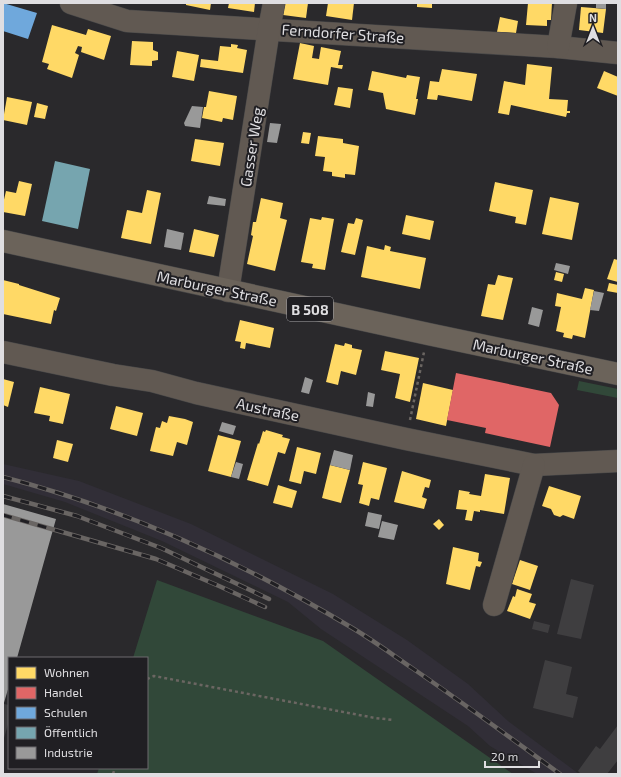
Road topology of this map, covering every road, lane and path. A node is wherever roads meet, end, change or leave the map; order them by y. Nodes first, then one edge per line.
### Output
1 (71, 3) edge
2 (274, 3) edge
3 (566, 3) edge
4 (269, 29) junction
5 (558, 47) junction
6 (618, 53) edge
7 (3, 241) edge
8 (228, 291) junction
9 (428, 334) junction
10 (3, 352) edge
11 (618, 374) edge
12 (406, 439) junction
13 (618, 461) edge
14 (534, 465) junction
15 (494, 605) dead end
16 (148, 679) edge
17 (394, 720) dead end

1 - 4 street, Ferndorfer Straße
2 - 4 street, Gasser Weg
3 - 5 street
4 - 5 street, Ferndorfer Straße
4 - 8 street, Gasser Weg
5 - 6 street, Ferndorfer Straße
7 - 8 main road, Marburger Straße / B 508
8 - 9 main road, Marburger Straße / B 508
9 - 11 main road, Marburger Straße / B 508
9 - 12 path
10 - 12 street, Austraße
12 - 14 street, Austraße
13 - 14 street, Austraße
14 - 15 street
16 - 17 path

